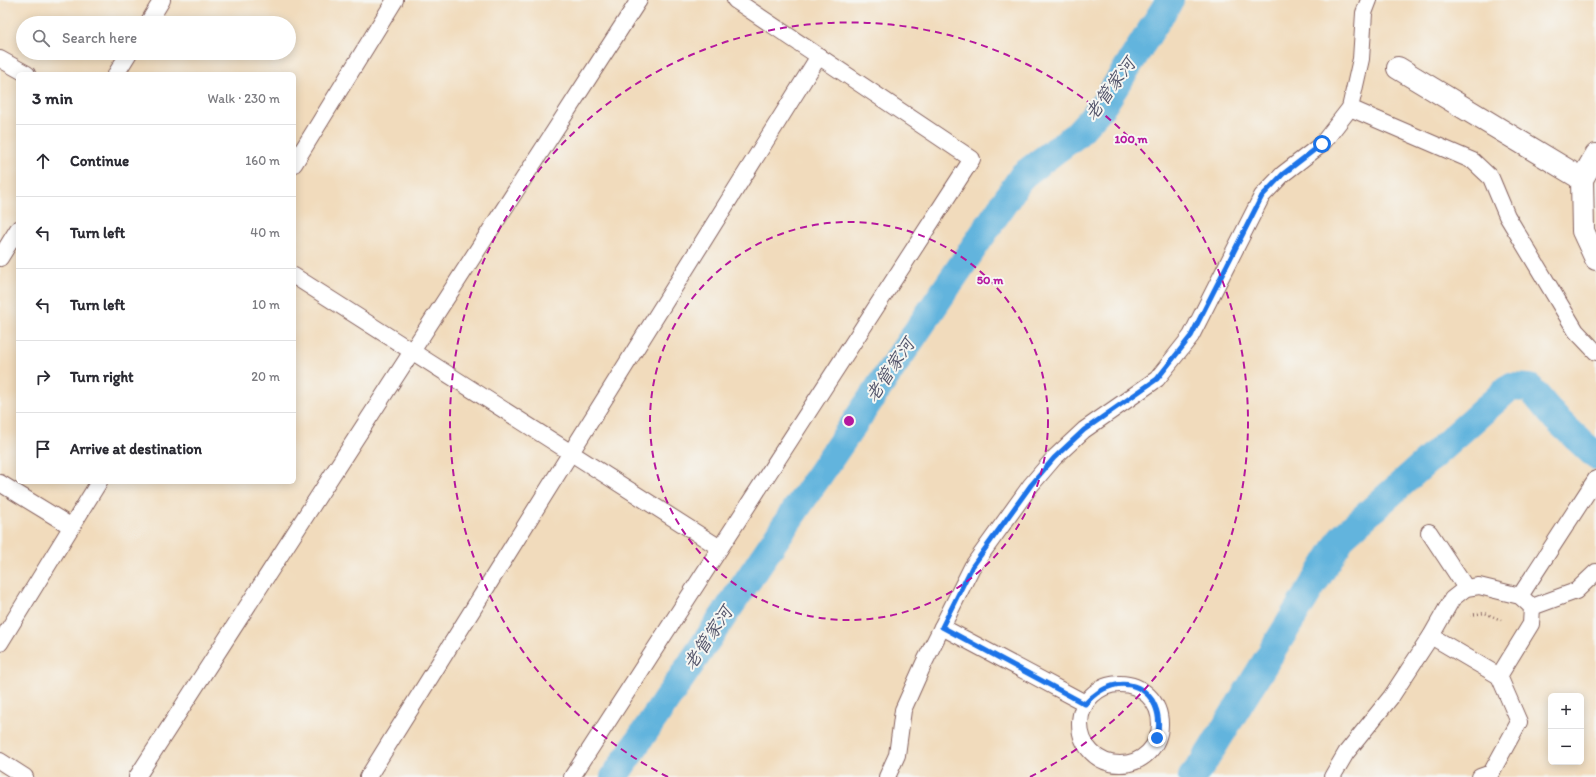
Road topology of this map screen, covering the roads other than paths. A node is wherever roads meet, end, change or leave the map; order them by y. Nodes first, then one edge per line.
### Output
1 (162, 0) edge
2 (395, 0) edge
3 (638, 0) edge
4 (735, 0) edge
5 (1369, 0) edge
6 (152, 16) edge
7 (819, 56) junction
8 (0, 59) edge
9 (125, 60) edge
10 (1398, 68) dead end
11 (23, 72) edge
12 (117, 72) edge
13 (1350, 108) junction
14 (1596, 155) edge
15 (296, 161) edge
16 (1582, 179) junction
17 (16, 232) edge
18 (0, 258) edge
19 (1596, 259) edge
20 (296, 277) edge
21 (412, 351) junction
22 (1596, 352) edge
23 (571, 453) junction
24 (1595, 481) edge
25 (0, 483) edge
26 (98, 484) edge
27 (1596, 499) edge
28 (72, 527) junction
29 (1429, 532) dead end
30 (720, 548) junction
31 (1596, 572) edge
32 (1596, 587) edge
33 (1466, 588) junction
34 (1576, 591) junction
35 (1520, 596) junction
36 (1532, 607) junction
37 (942, 627) junction
38 (1431, 636) junction
39 (0, 643) edge
40 (1499, 676) junction
41 (1085, 704) junction
42 (0, 761) edge
43 (25, 777) edge
44 (136, 777) edge
45 (368, 777) edge
46 (572, 777) edge
47 (887, 777) edge
48 (1332, 777) edge
49 (1480, 777) edge

1 - 6 lane
2 - 15 lane
3 - 21 lane
4 - 7 lane
5 - 13 lane
7 - 23 lane
7 - 30 lane
8 - 11 lane
9 - 12 lane
10 - 16 street
13 - 22 lane
13 - 37 lane
14 - 16 street
16 - 19 street
17 - 18 lane
20 - 21 lane
21 - 23 lane
21 - 44 lane
23 - 30 lane
23 - 45 lane
24 - 27 lane
24 - 35 lane
25 - 28 lane
26 - 28 lane
28 - 39 lane
29 - 33 lane
30 - 46 lane
31 - 34 lane
32 - 34 lane
33 - 35 lane
33 - 38 lane
34 - 36 lane
35 - 36 lane
36 - 40 lane
37 - 41 lane
37 - 47 lane
38 - 40 lane
38 - 48 lane
40 - 49 lane
41 - 41 lane
42 - 43 lane

